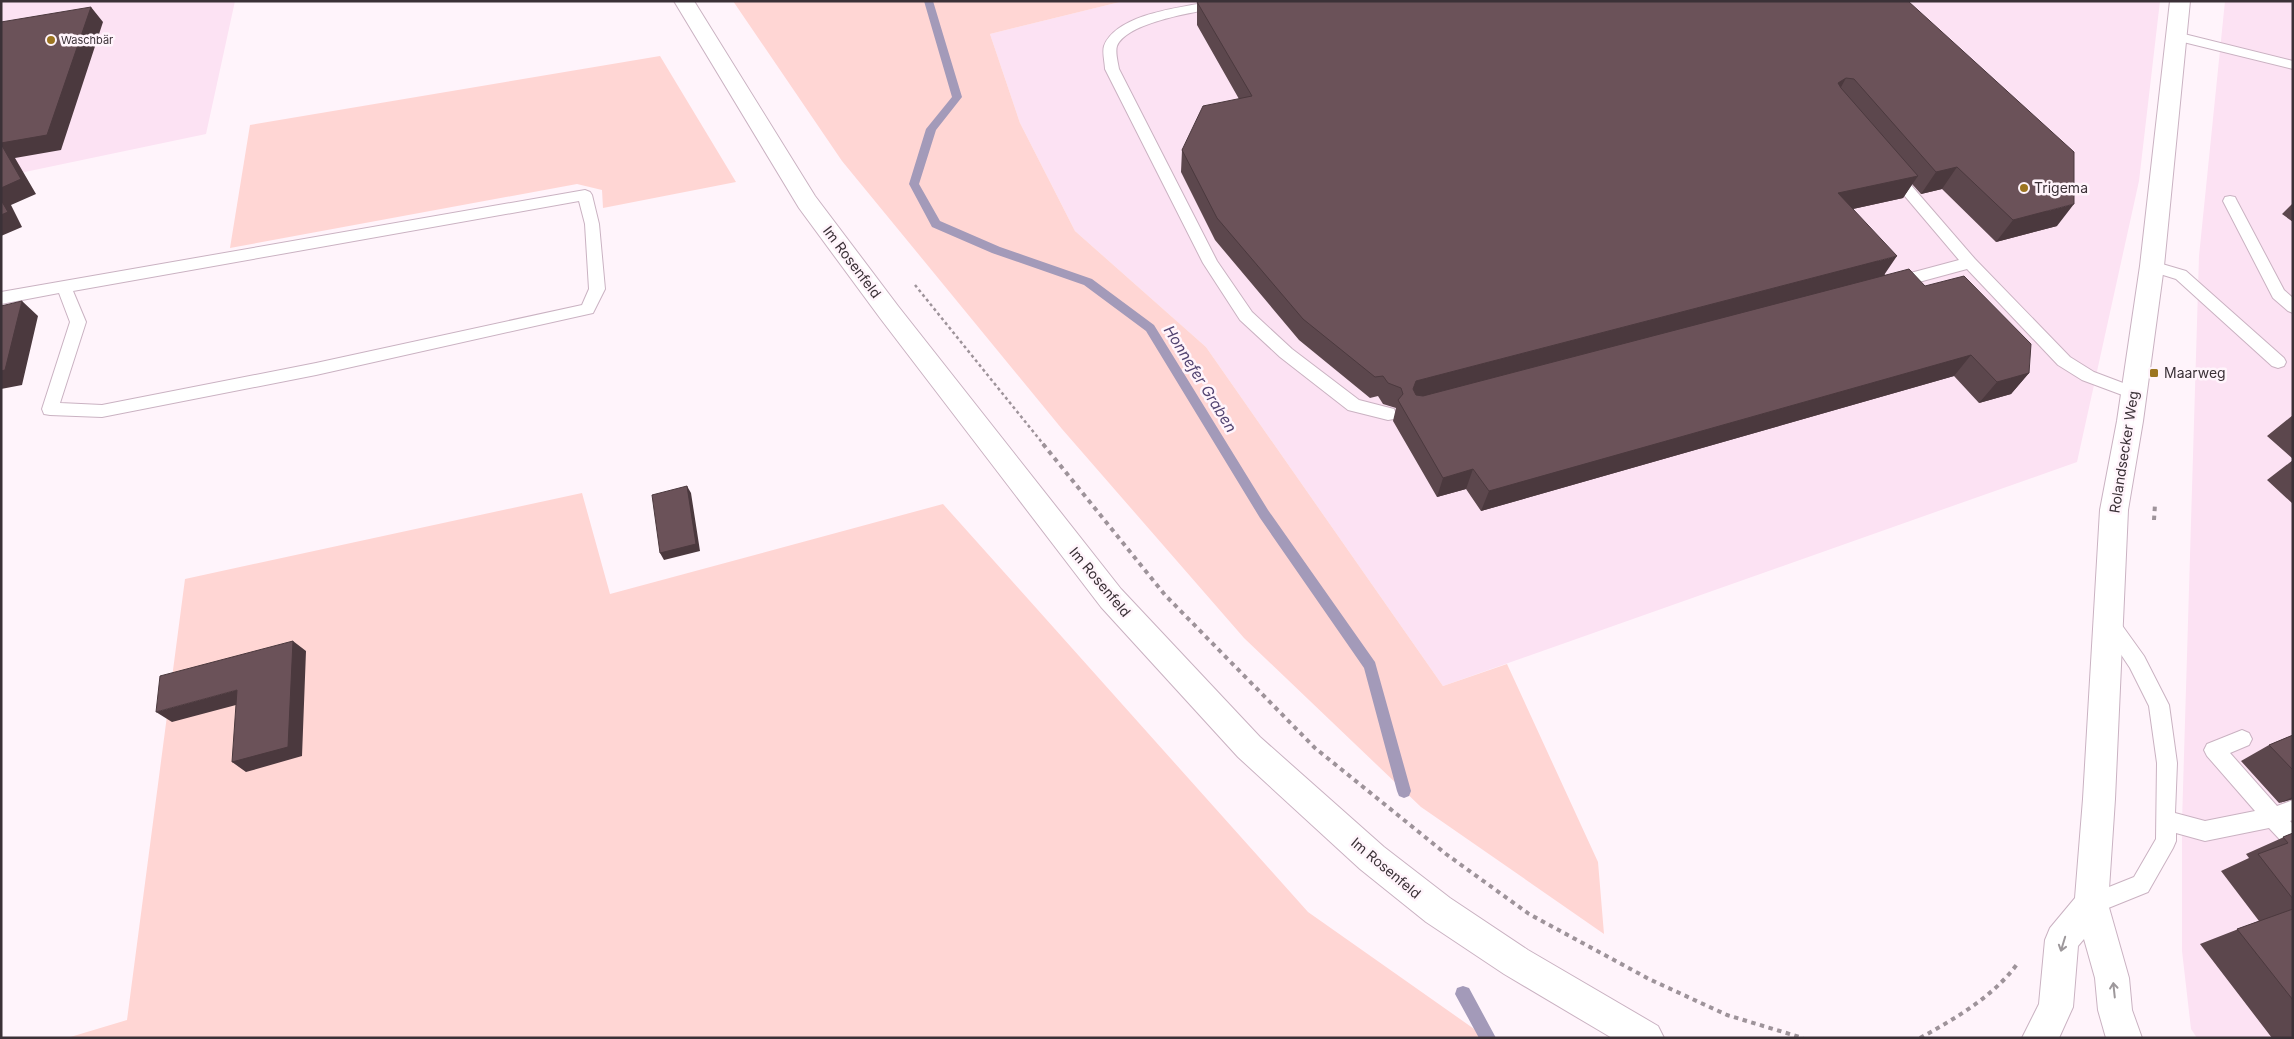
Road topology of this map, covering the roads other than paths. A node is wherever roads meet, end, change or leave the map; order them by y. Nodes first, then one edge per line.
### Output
1 (684, 1) edge
2 (1236, 1) edge
3 (2180, 1) edge
4 (2176, 36) junction
5 (2293, 65) edge
6 (1880, 158) edge
7 (2230, 201) dead end
8 (1970, 263) junction
9 (2152, 266) junction
10 (63, 287) junction
11 (1875, 288) edge
12 (1, 298) edge
13 (2293, 307) edge
14 (2278, 362) dead end
15 (2133, 393) junction
16 (1388, 414) dead end
17 (2108, 621) junction
18 (2242, 739) dead end
19 (2293, 810) edge
20 (2273, 817) junction
21 (2164, 820) junction
22 (2290, 837) edge
23 (2090, 904) junction
24 (1646, 1038) edge
25 (2040, 1038) edge
26 (2124, 1038) edge

1 - 24 street, Im Rosenfeld
2 - 16 lane
3 - 4 street, Rolandsecker Weg
4 - 5 lane
4 - 9 street, Rolandsecker Weg
6 - 8 lane
7 - 13 lane
8 - 11 lane
8 - 15 lane
9 - 14 lane
9 - 15 street, Rolandsecker Weg
10 - 10 lane
10 - 12 lane
15 - 17 street, Rolandsecker Weg
17 - 21 lane
17 - 23 street, Rolandsecker Weg
18 - 20 lane
19 - 20 lane
20 - 21 lane
20 - 22 lane
21 - 23 lane
23 -> 25 street
26 -> 23 street, Rolandsecker Weg

